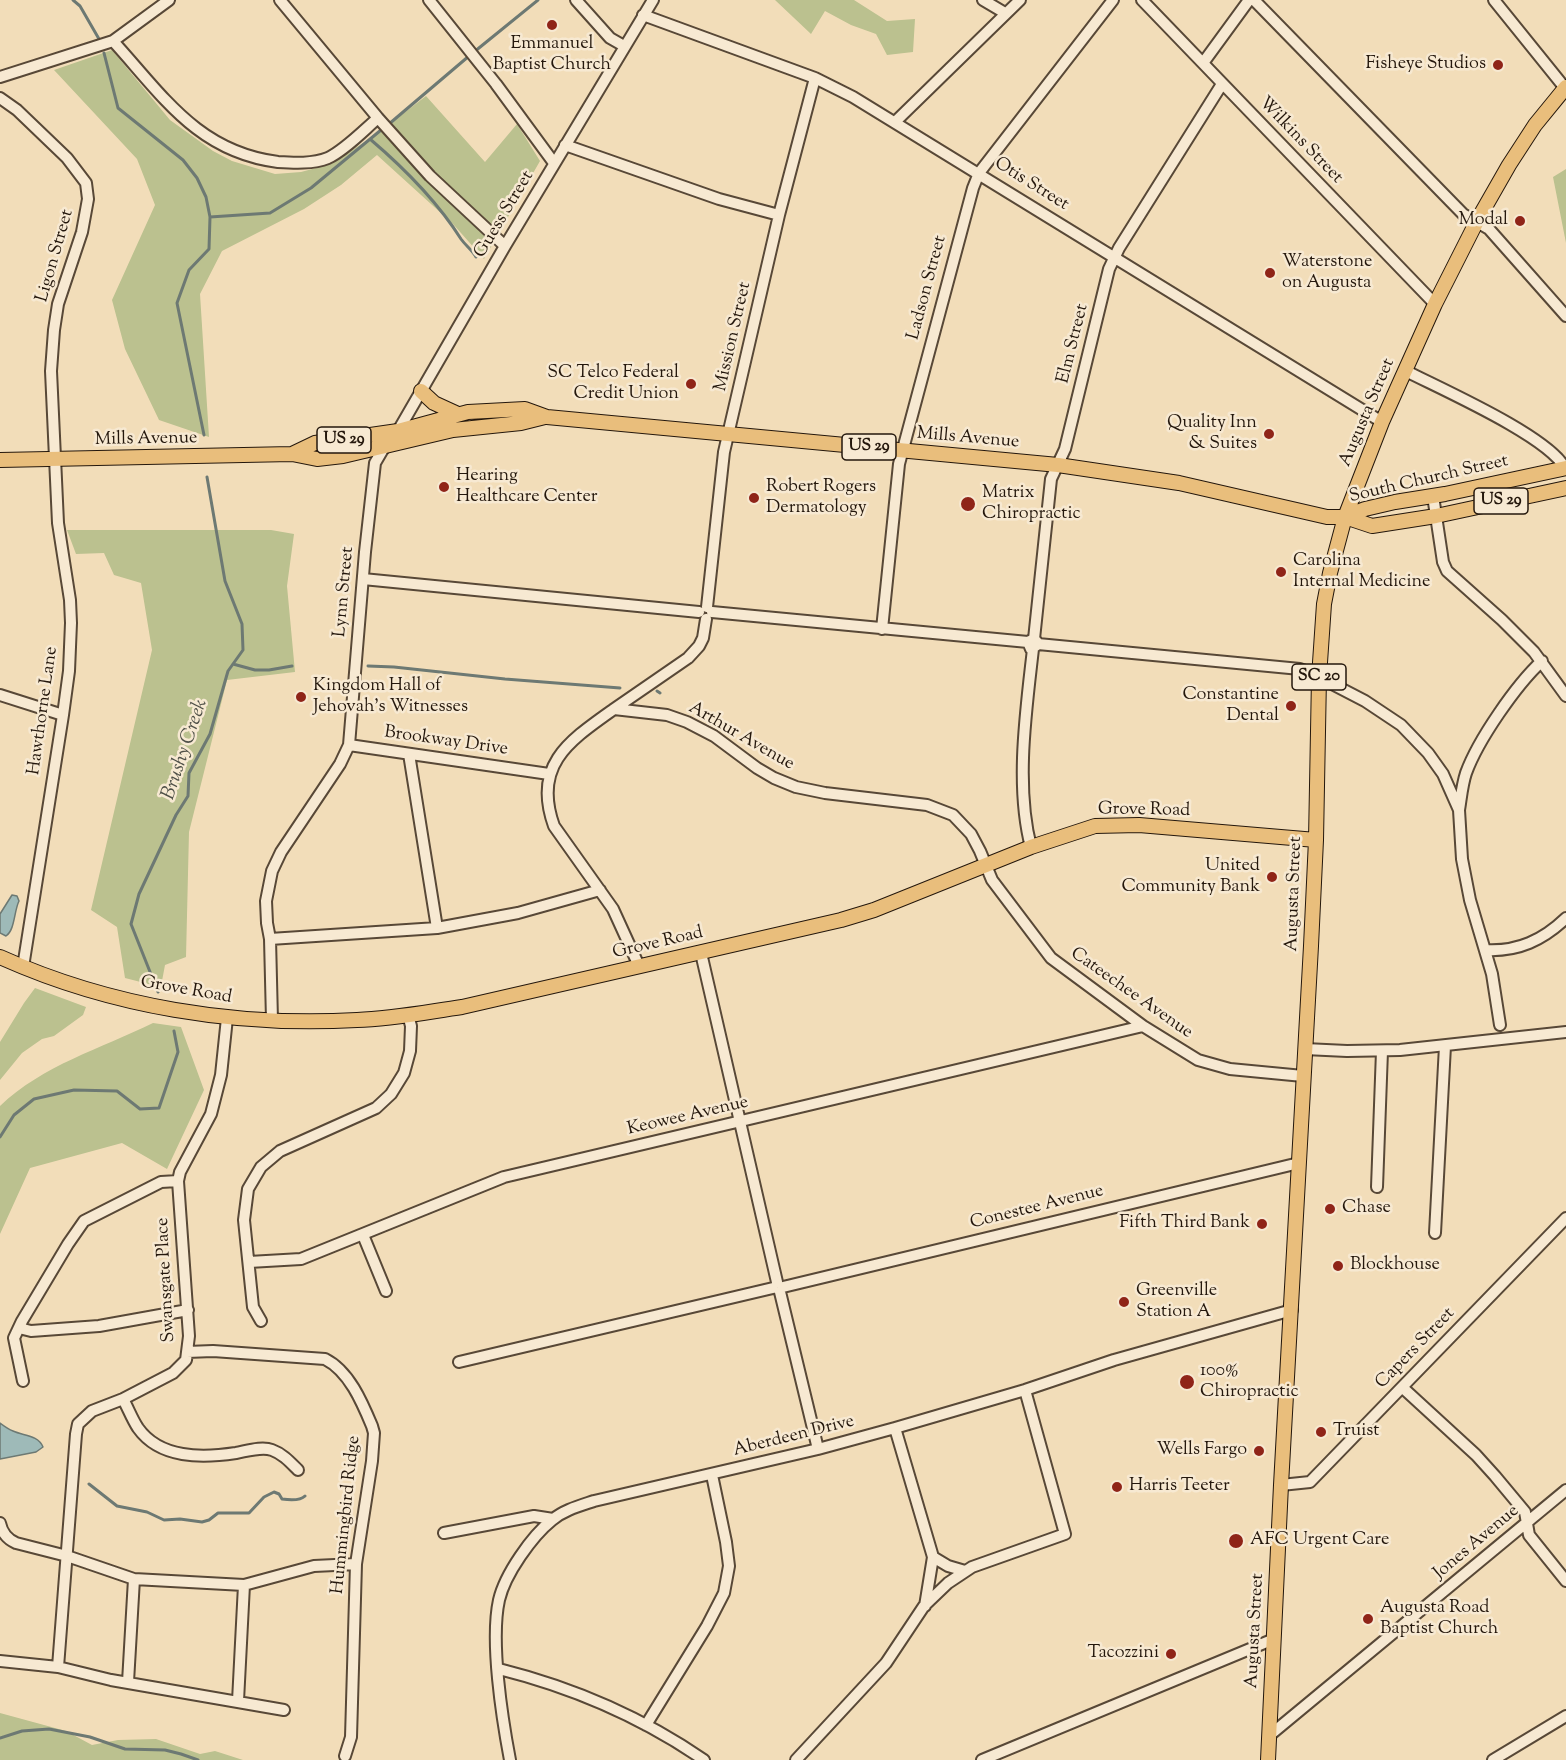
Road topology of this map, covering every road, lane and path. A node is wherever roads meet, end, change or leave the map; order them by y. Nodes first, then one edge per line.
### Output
1 (169, 0) edge
2 (280, 0) edge
3 (429, 0) edge
4 (576, 0) edge
5 (653, 0) edge
6 (983, 0) edge
7 (1020, 0) edge
8 (1113, 0) edge
9 (1142, 0) edge
10 (1249, 0) edge
11 (1254, 0) edge
12 (1494, 0) edge
13 (1005, 13) junction
14 (643, 15) junction
15 (112, 41) junction
16 (624, 45) junction
17 (1203, 63) junction
18 (0, 77) edge
19 (815, 78) junction
20 (1222, 84) junction
21 (1565, 88) edge
22 (0, 98) edge
23 (378, 118) junction
24 (895, 122) junction
25 (565, 145) junction
26 (554, 163) junction
27 (979, 173) junction
28 (779, 215) junction
29 (1477, 220) junction
30 (505, 246) junction
31 (1114, 256) junction
32 (1435, 304) junction
33 (1566, 316) edge
34 (1406, 370) junction
35 (421, 391) junction
36 (458, 414) junction
37 (547, 417) junction
38 (1382, 422) junction
39 (398, 431) junction
40 (730, 433) junction
41 (386, 447) junction
42 (902, 451) junction
43 (292, 454) junction
44 (0, 460) edge
45 (56, 460) junction
46 (1058, 465) junction
47 (1565, 468) edge
48 (1566, 488) edge
49 (1433, 496) junction
50 (1436, 516) junction
51 (1345, 517) junction
52 (363, 579) junction
53 (706, 612) junction
54 (882, 629) junction
55 (1033, 643) junction
56 (1542, 662) junction
57 (1319, 677) junction
58 (0, 695) edge
59 (1566, 696) edge
60 (614, 709) junction
61 (63, 715) junction
62 (349, 745) junction
63 (409, 754) junction
64 (549, 774) junction
65 (1458, 810) junction
66 (1316, 840) junction
67 (1031, 847) junction
68 (986, 865) junction
69 (600, 890) junction
70 (1565, 920) edge
71 (437, 928) junction
72 (270, 939) junction
73 (1485, 950) junction
74 (701, 953) junction
75 (0, 957) edge
76 (639, 966) junction
77 (23, 967) junction
78 (408, 1015) junction
79 (227, 1018) junction
80 (272, 1020) junction
81 (1500, 1025) dead end
82 (1143, 1026) junction
83 (1566, 1032) edge
84 (1445, 1046) junction
85 (1305, 1049) junction
86 (1382, 1051) junction
87 (1303, 1076) junction
88 (741, 1122) junction
89 (1299, 1163) junction
90 (178, 1181) junction
91 (1377, 1187) dead end
92 (1566, 1218) edge
93 (1435, 1233) dead end
94 (363, 1235) junction
95 (249, 1262) junction
96 (778, 1287) junction
97 (386, 1291) dead end
98 (188, 1310) junction
99 (1292, 1310) junction
100 (261, 1321) dead end
101 (19, 1328) junction
102 (188, 1352) junction
103 (459, 1362) dead end
104 (23, 1381) dead end
105 (1402, 1388) junction
106 (1025, 1390) junction
107 (123, 1399) junction
108 (894, 1428) junction
109 (818, 1449) junction
110 (298, 1470) dead end
111 (711, 1475) junction
112 (1281, 1485) junction
113 (1566, 1490) edge
114 (553, 1519) junction
115 (0, 1523) edge
116 (1526, 1523) junction
117 (444, 1533) dead end
118 (67, 1556) junction
119 (933, 1557) junction
120 (356, 1564) junction
121 (965, 1571) junction
122 (134, 1578) junction
123 (1566, 1581) edge
124 (244, 1585) junction
125 (924, 1606) junction
126 (1274, 1639) junction
127 (0, 1661) edge
128 (58, 1667) junction
129 (499, 1669) junction
130 (128, 1682) junction
131 (238, 1701) junction
132 (284, 1710) dead end
133 (1566, 1716) edge
134 (646, 1725) junction
135 (1270, 1736) junction
136 (345, 1756) dead end
137 (1496, 1759) edge
138 (510, 1760) edge
139 (704, 1760) edge
140 (796, 1760) edge
141 (982, 1760) edge
142 (1268, 1760) edge

1 - 15 street
2 - 23 street
3 - 26 street
4 - 16 street
5 - 14 street, Guess Street
6 - 13 street
7 - 13 street
8 - 27 street, Ladson Street
9 - 17 street, Wilkins Street
10 - 17 street
11 - 29 street
12 - 21 street
13 - 24 street
14 - 16 street, Guess Street
14 - 19 street, Otis Street
15 - 18 street
15 - 23 street
16 - 25 street, Guess Street
17 - 20 street, Wilkins Street
19 - 24 street, Otis Street
19 - 28 street, Mission Street
20 - 31 street, Elm Street
20 - 32 street, Wilkins Street
21 - 29 main road, Augusta Street / SC 20
22 - 45 street, Ligon Street
23 - 30 street
24 - 27 street, Otis Street
25 - 26 street, Guess Street
25 - 28 street
26 - 30 street, Guess Street
27 - 31 street, Otis Street
27 - 42 street, Ladson Street
28 - 40 street, Mission Street
29 - 32 main road, Augusta Street / SC 20
29 - 33 street
30 - 35 street, Guess Street
31 - 38 street, Otis Street
31 - 46 street, Elm Street
32 - 34 main road, Augusta Street / SC 20
34 - 38 main road, Augusta Street / SC 20
34 - 47 street
35 - 36 main road
35 - 39 street, Guess Street
36 - 37 main road, Mills Avenue / US 29
36 - 39 main road, Mills Avenue / US 29
37 - 40 main road, Mills Avenue / US 29
37 - 41 main road, Mills Avenue / US 29
38 - 51 main road, Augusta Street / SC 20
39 - 41 street, Guess Street
39 - 43 main road, Mills Avenue / US 29
40 - 42 main road, Mills Avenue / US 29
40 - 53 street, Mission Street
41 - 43 main road, Mills Avenue / US 29
41 - 52 street, Lynn Street
42 - 46 main road, Mills Avenue / US 29
42 - 54 street, Ladson Street
43 - 45 main road, Mills Avenue / US 29
44 - 45 main road, Mills Avenue / US 29
45 - 61 street, Hawthorne Lane
46 - 51 main road, Mills Avenue / US 29
46 - 55 street, Elm Street
47 - 49 main road, South Church Street / US 29
48 - 50 main road, South Church Street / US 29
49 - 50 street
49 - 51 main road, South Church Street / US 29
50 - 51 main road, South Church Street / US 29
50 - 56 street
51 - 57 main road, Augusta Street / SC 20
52 - 53 street
52 - 62 street, Lynn Street
53 - 54 street
53 - 60 street, Mission Street
54 - 55 street
55 - 57 street
55 - 67 street, Elm Street
56 - 59 street
56 - 65 street
57 - 65 street
57 - 66 main road, Augusta Street / SC 20
58 - 61 street
60 - 64 street
60 - 68 street, Arthur Avenue
61 - 77 street, Hawthorne Lane
62 - 63 street, Brookway Drive
62 - 72 street
63 - 64 street, Brookway Drive
63 - 71 street
64 - 69 street
65 - 73 street
66 - 67 main road, Grove Road
66 - 85 main road, Augusta Street
67 - 68 main road, Grove Road
68 - 74 main road, Grove Road
68 - 82 street, Cateechee Avenue
69 - 71 street
69 - 76 street
70 - 73 street
71 - 72 street
72 - 80 street
73 - 81 street
74 - 76 main road, Grove Road
74 - 88 street
75 - 77 main road, Grove Road
76 - 78 main road, Grove Road
77 - 79 main road, Grove Road
78 - 80 main road, Grove Road
78 - 95 street
79 - 80 main road, Grove Road
79 - 90 street, Swansgate Place
82 - 87 street, Cateechee Avenue
82 - 88 street, Keowee Avenue
83 - 84 street
84 - 86 street
84 - 93 street
85 - 86 street
85 - 87 main road, Augusta Street
86 - 91 street
87 - 89 main road, Augusta Street
88 - 94 street, Keowee Avenue
88 - 96 street
89 - 96 street, Conestee Avenue
89 - 99 main road, Augusta Street
90 - 98 street, Swansgate Place
90 - 101 street
92 - 105 street, Capers Street
94 - 95 street, Keowee Avenue
94 - 97 street
95 - 100 street
96 - 103 street, Conestee Avenue
96 - 109 street
98 - 101 street
98 - 102 street, Swansgate Place
99 - 106 street, Aberdeen Drive
99 - 112 main road, Augusta Street
101 - 104 street
102 - 107 street, Swansgate Place
102 - 120 street, Hummingbird Ridge
105 - 112 street, Capers Street
105 - 116 street
106 - 108 street, Aberdeen Drive
106 - 121 street
107 - 110 street
107 - 118 street, Swansgate Place
108 - 109 street, Aberdeen Drive
108 - 119 street
109 - 111 street, Aberdeen Drive
111 - 114 street, Aberdeen Drive
111 - 134 street
112 - 126 main road, Augusta Street
113 - 116 street, Jones Avenue
114 - 117 street
114 - 129 street, Aberdeen Drive
115 - 118 street
116 - 123 street
116 - 135 street, Jones Avenue
118 - 122 street
118 - 128 street, Swansgate Place
119 - 121 street
119 - 125 street
120 - 124 street
120 - 136 street, Hummingbird Ridge
121 - 125 street
122 - 124 street
122 - 130 street
124 - 131 street
125 - 140 street
126 - 135 main road, Augusta Street
126 - 141 street
127 - 128 street
128 - 130 street
129 - 134 street
129 - 138 street, Aberdeen Drive
130 - 131 street
131 - 132 street
133 - 137 street
134 - 139 street
135 - 142 main road, Augusta Street

